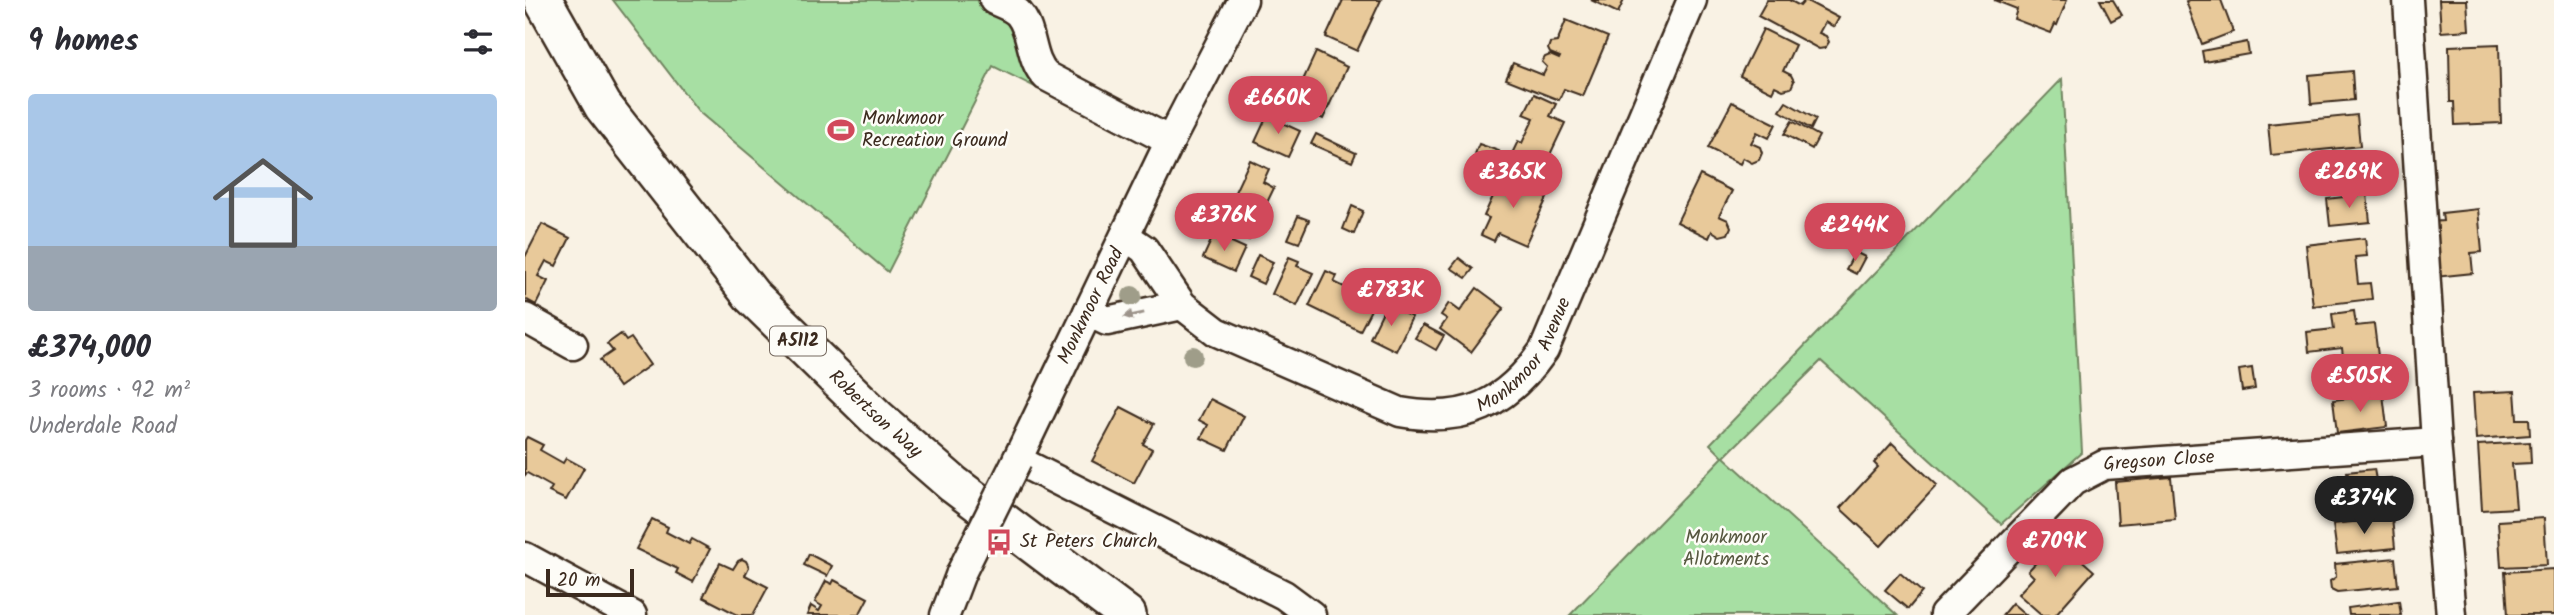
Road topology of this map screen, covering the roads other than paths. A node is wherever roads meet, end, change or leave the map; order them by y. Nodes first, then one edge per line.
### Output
1 (543, 0) edge
2 (994, 0) edge
3 (1243, 0) edge
4 (1692, 0) edge
5 (2409, 0) edge
6 (1170, 141) junction
7 (1125, 236) junction
8 (1182, 305) junction
9 (1088, 312) junction
10 (525, 318) edge
11 (573, 345) dead end
12 (2436, 442) junction
13 (1017, 460) junction
14 (525, 557) edge
15 (632, 615) edge
16 (946, 615) edge
17 (1127, 615) edge
18 (1311, 615) edge
19 (1944, 615) edge
20 (2451, 615) edge

1 - 17 main road, Robertson Way / A5112
2 - 6 street
3 - 6 street, Monkmoor Road
4 - 8 street, Monkmoor Avenue
5 - 12 street
6 - 7 street, Monkmoor Road
7 - 8 street, Monkmoor Avenue
7 - 9 street, Monkmoor Road
8 -> 9 street
9 - 13 street, Monkmoor Road
10 - 11 street
12 - 19 street, Gregson Close
12 - 20 street
13 - 16 street, Monkmoor Road, bridge
13 - 18 street
14 - 15 street

